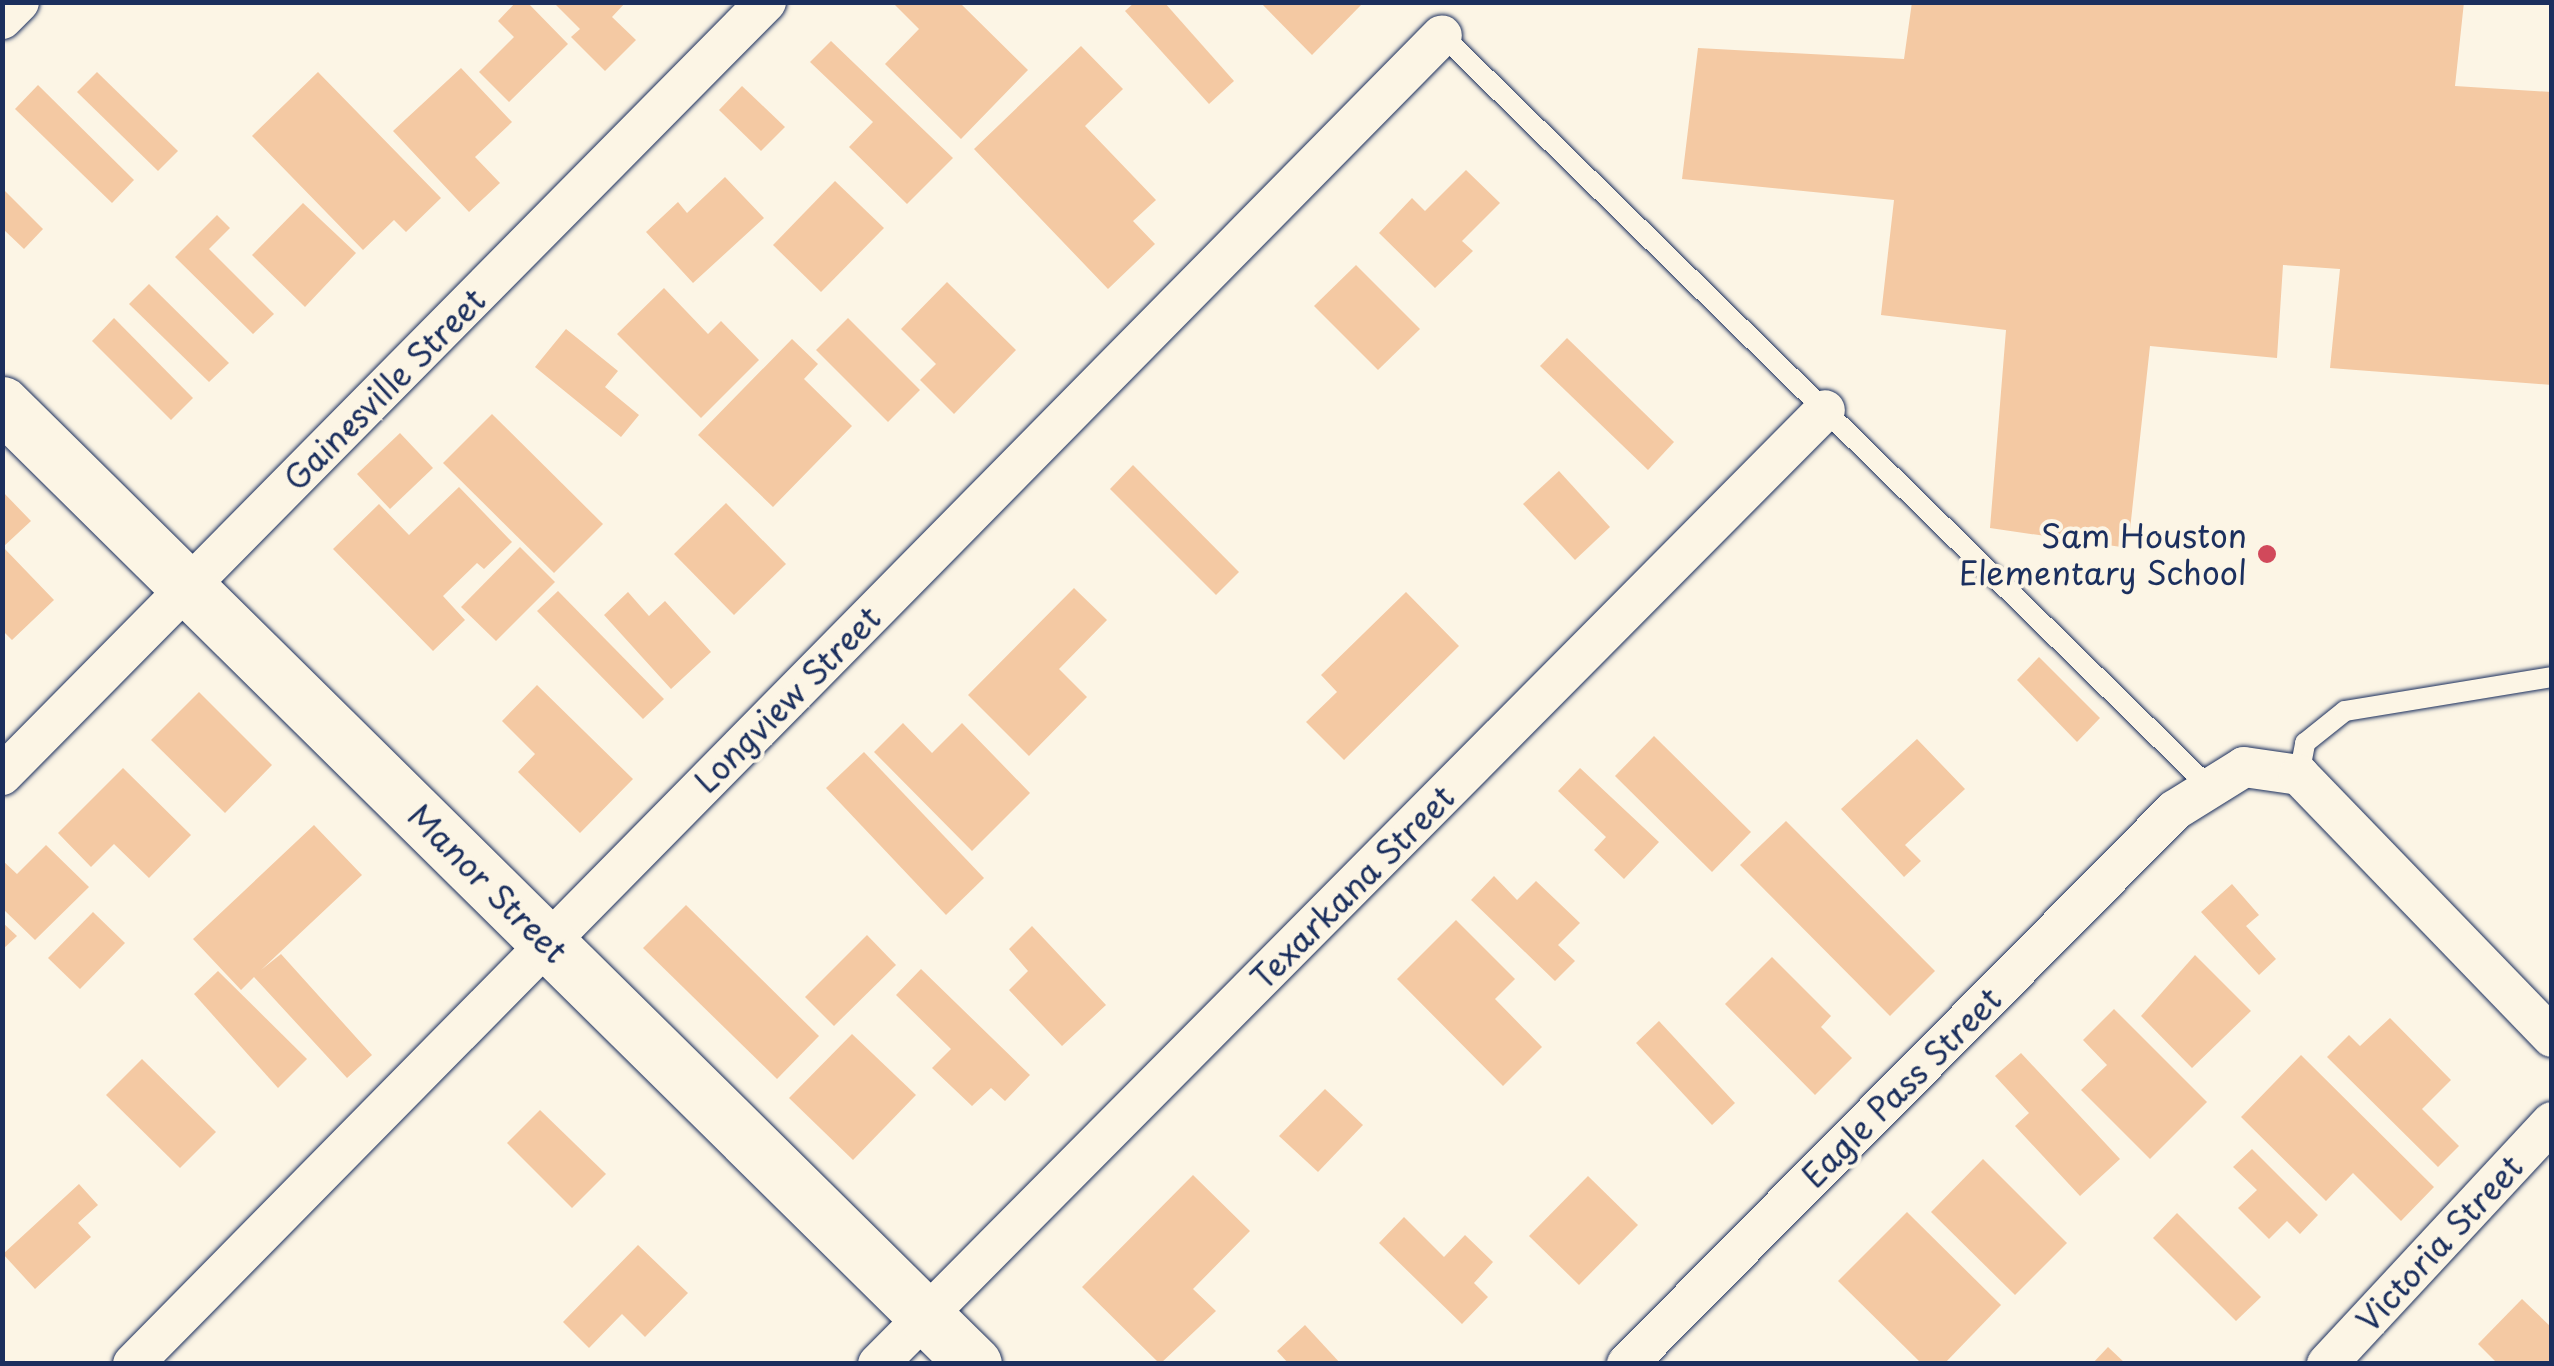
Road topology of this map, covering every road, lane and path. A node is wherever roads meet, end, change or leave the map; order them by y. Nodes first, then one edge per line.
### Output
1 (19, 2) edge
2 (766, 2) edge
3 (2, 19) edge
4 (1442, 34) joint
5 (2, 404) edge
6 (1825, 410) junction
7 (188, 587) junction
8 (2552, 677) edge
9 (2298, 774) junction
10 (2, 775) edge
11 (2210, 788) junction
12 (548, 942) junction
13 (2552, 1037) edge
14 (2552, 1122) edge
15 (926, 1316) junction
16 (133, 1364) edge
17 (878, 1364) edge
18 (974, 1364) edge
19 (1627, 1364) edge
20 (2328, 1364) edge

1 - 3 street
2 - 7 street, Gainesville Street
4 - 6 lane
4 - 12 street, Longview Street
5 - 7 street, Manor Street
6 - 11 lane
6 - 15 street, Texarkana Street
7 - 10 street, Gainesville Street
7 - 12 street, Manor Street
8 - 9 lane
9 - 11 street, Eagle Pass Street
9 - 13 street
11 - 19 street, Eagle Pass Street
12 - 15 street, Manor Street
12 - 16 street, Longview Street
14 - 20 street, Victoria Street
15 - 17 street, Texarkana Street
15 - 18 street, Manor Street

